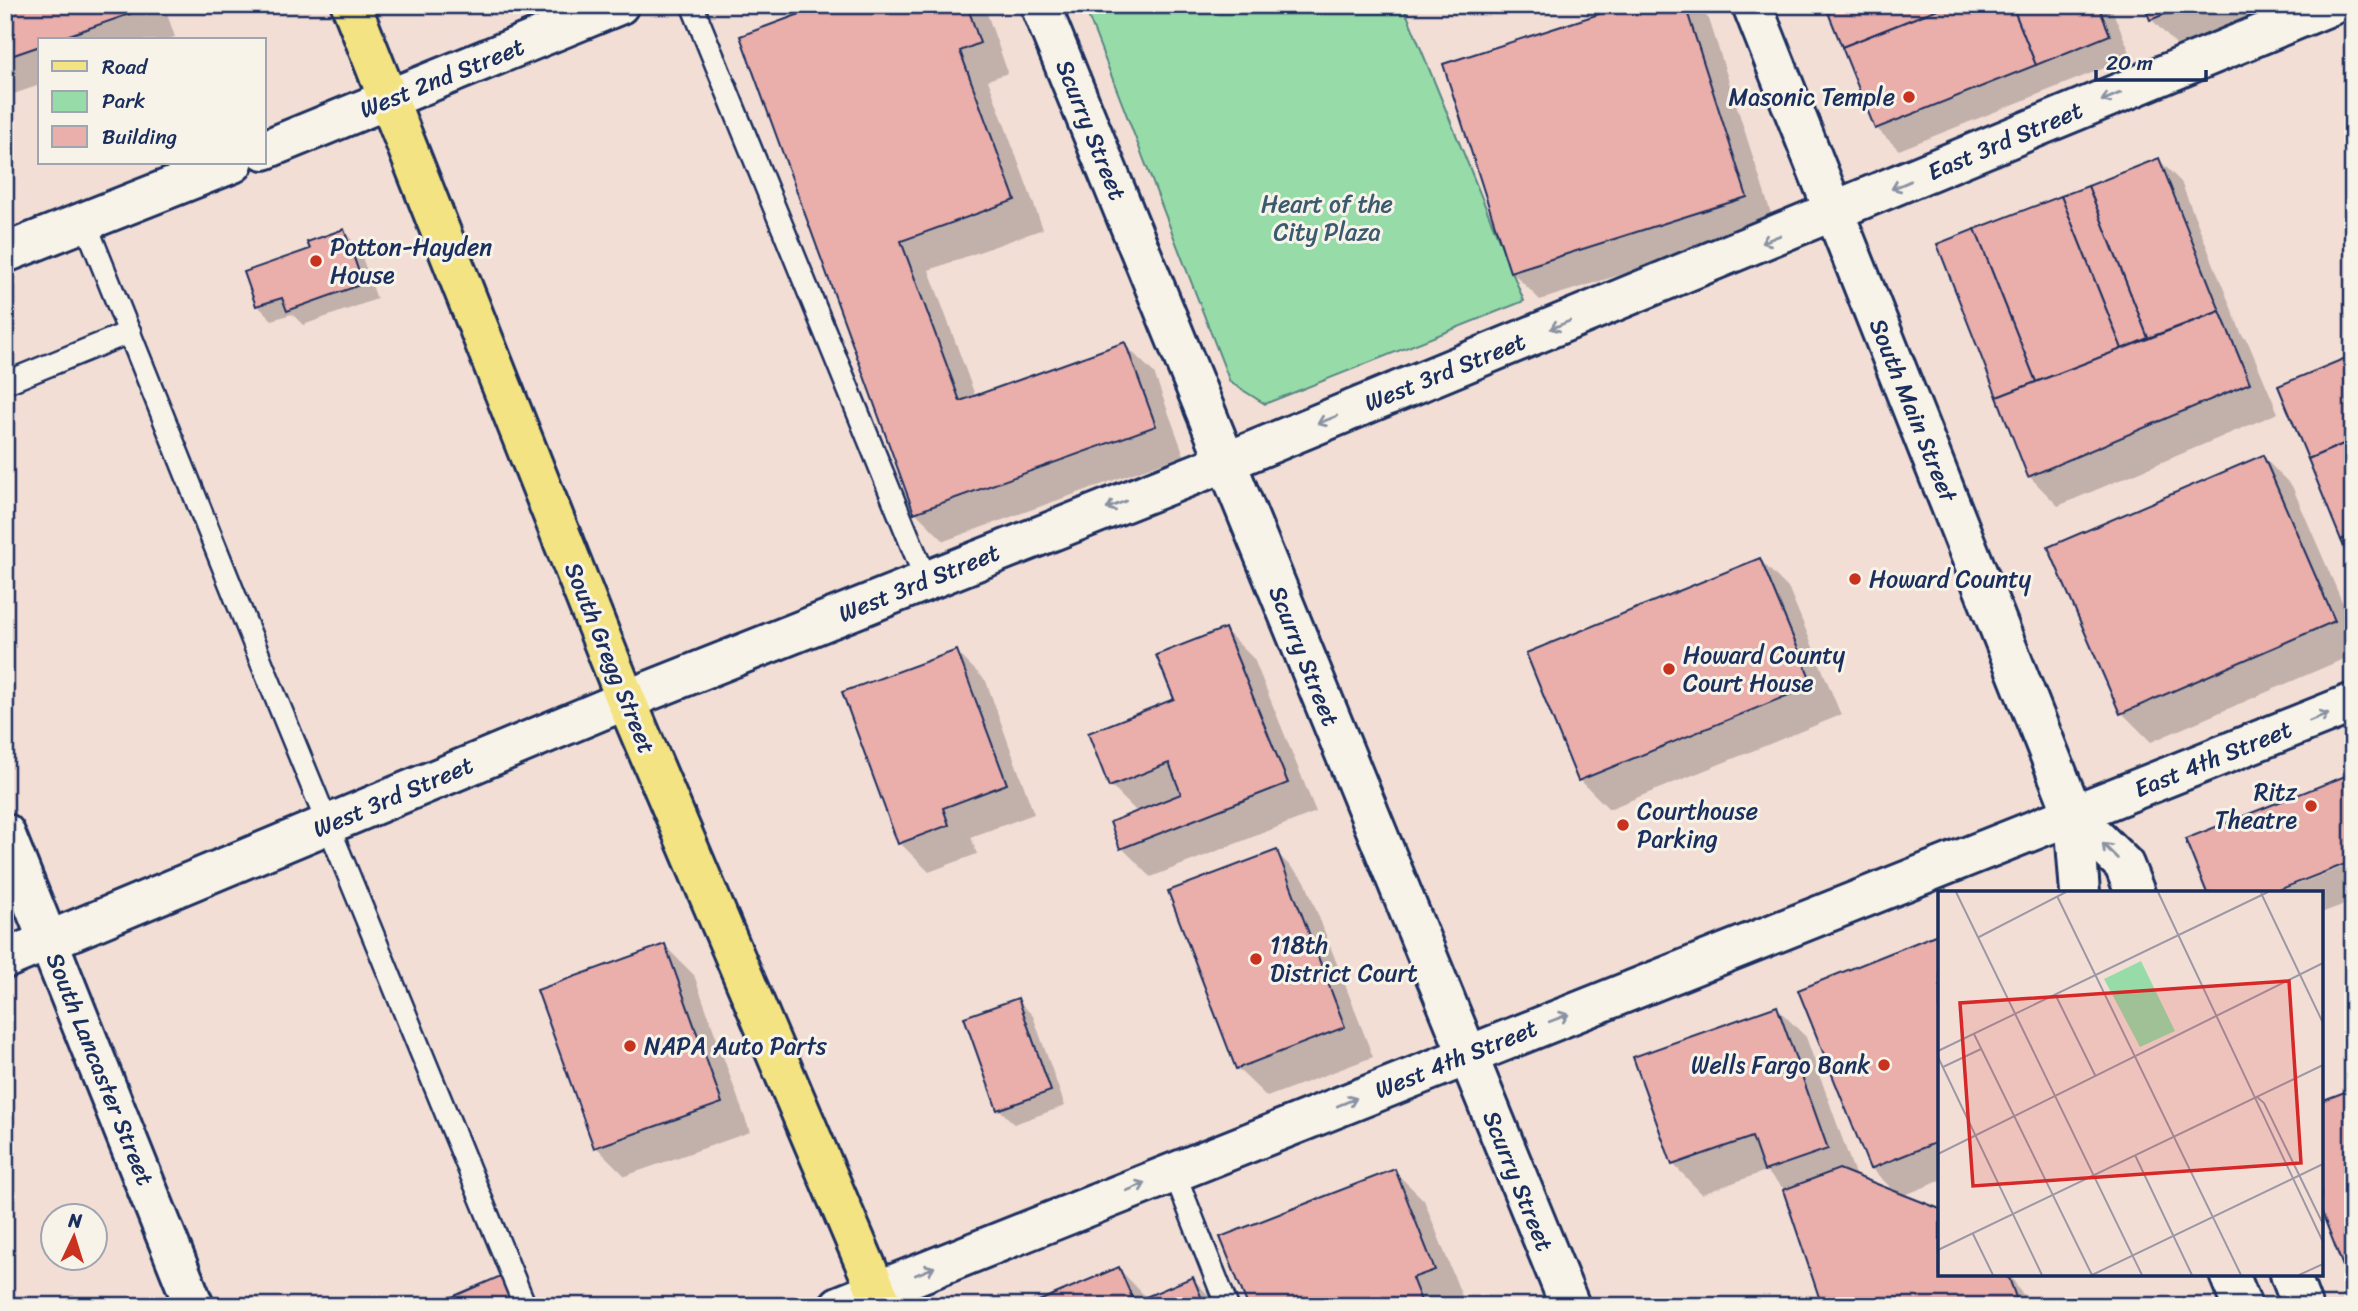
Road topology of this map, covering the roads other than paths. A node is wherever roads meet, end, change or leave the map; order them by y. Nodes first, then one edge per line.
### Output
1 (351, 5) edge
2 (619, 5) edge
3 (692, 5) edge
4 (1040, 5) edge
5 (1752, 5) edge
6 (2332, 5) edge
7 (388, 101) junction
8 (266, 149) edge
9 (230, 164) edge
10 (1834, 213) junction
11 (85, 222) junction
12 (5, 253) edge
13 (130, 332) junction
14 (5, 383) edge
15 (1226, 462) junction
16 (926, 580) junction
17 (626, 700) junction
18 (2353, 703) edge
19 (2074, 816) junction
20 (329, 823) junction
21 (5, 833) edge
22 (2080, 891) edge
23 (2134, 891) edge
24 (49, 940) junction
25 (5, 959) edge
26 (1466, 1054) junction
27 (1174, 1172) junction
28 (2230, 1276) edge
29 (2291, 1276) edge
30 (880, 1298) edge
31 (194, 1306) edge
32 (524, 1306) edge
33 (839, 1306) edge
34 (1227, 1306) edge
35 (1570, 1306) edge
36 (2242, 1306) edge
37 (2302, 1306) edge

1 - 7 main road, South Gregg Street
2 - 7 main road, West 2nd Street
3 - 16 lane
4 - 15 main road, Scurry Street
5 - 10 main road, South Main Street
6 -> 10 main road, East 3rd Street
7 - 8 main road, West 2nd Street
7 - 17 main road, South Gregg Street
9 - 11 main road
10 -> 15 main road, West 3rd Street
10 - 19 main road, South Main Street
11 - 12 main road
11 - 13 lane
13 - 14 lane
13 - 20 lane
15 -> 16 main road, West 3rd Street
15 - 26 main road, Scurry Street
16 - 17 main road, West 3rd Street
17 - 20 main road, West 3rd Street
17 - 30 main road, South Gregg Street
19 -> 18 main road, East 4th Street
19 - 22 main road, South Main Street
23 -> 19 main road, South Main Street
26 -> 19 main road, West 4th Street
20 - 24 main road, West 3rd Street
20 - 32 lane
21 - 24 main road, South Lancaster Street
24 - 25 main road, West 3rd Street
24 - 31 main road, South Lancaster Street
27 -> 26 main road, West 4th Street
26 - 35 main road, Scurry Street
30 -> 27 main road, West 4th Street
27 - 34 lane
28 - 36 main road
29 - 37 main road
30 - 33 main road, West 4th Street

